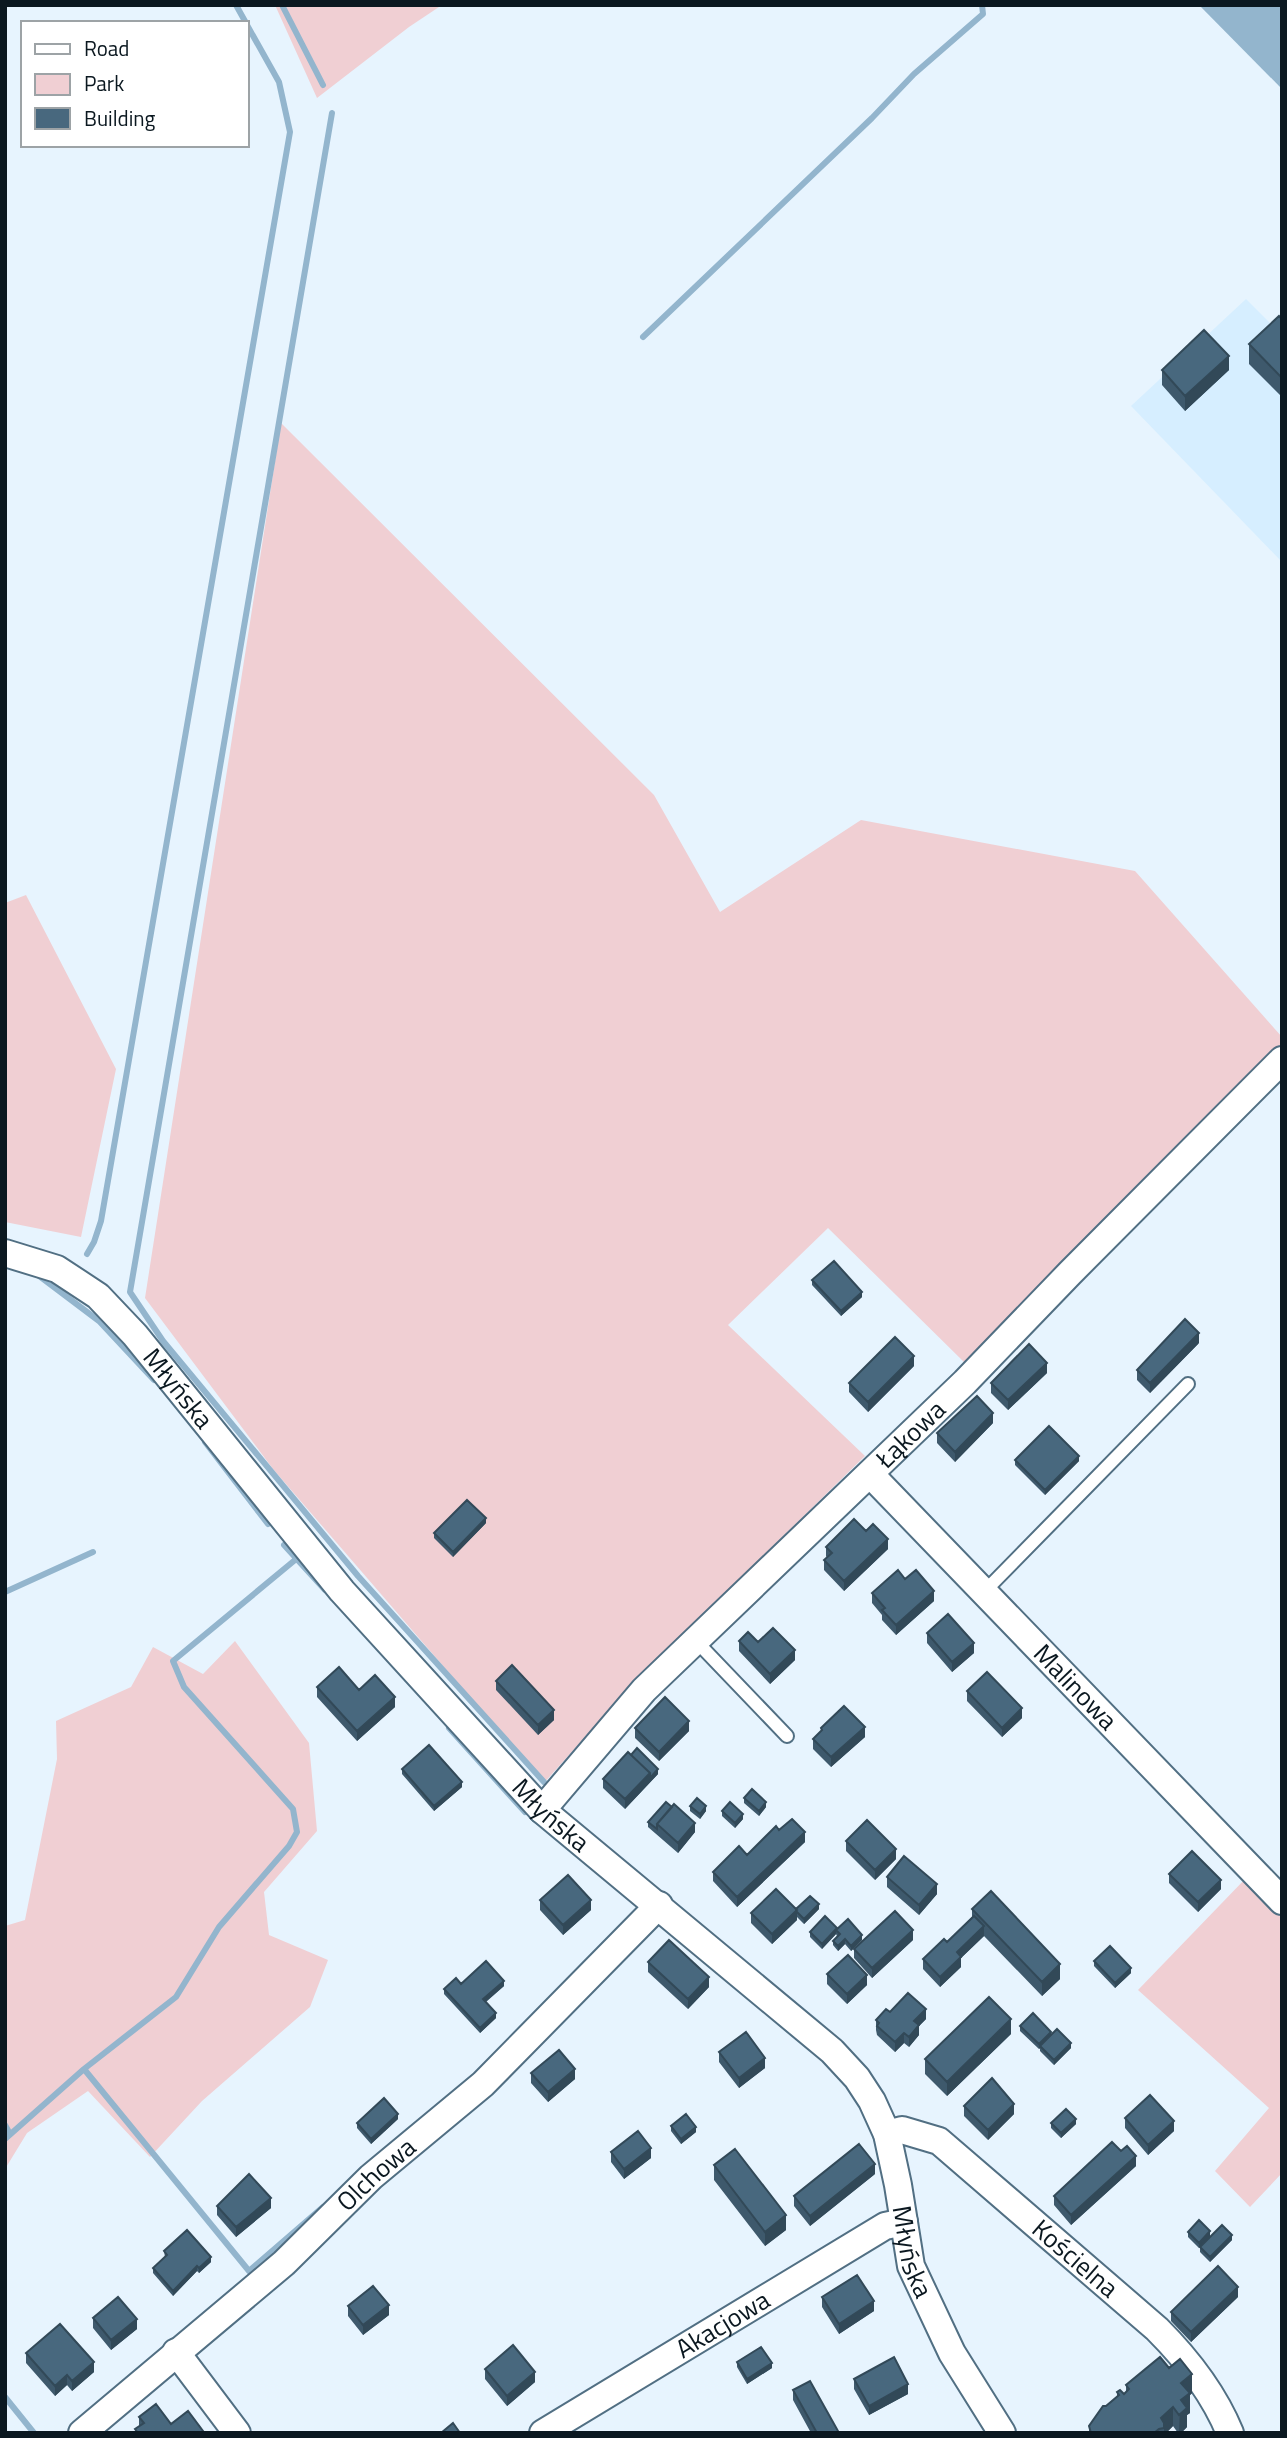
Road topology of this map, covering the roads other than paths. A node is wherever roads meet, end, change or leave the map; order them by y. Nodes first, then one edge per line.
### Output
1 (1282, 1060) edge
2 (5, 1253) edge
3 (1188, 1384) dead end
4 (870, 1474) junction
5 (984, 1592) junction
6 (696, 1642) junction
7 (787, 1736) dead end
8 (542, 1810) junction
9 (1282, 1901) edge
10 (659, 1905) junction
11 (887, 2134) junction
12 (904, 2221) junction
13 (176, 2352) junction
14 (82, 2433) edge
15 (237, 2433) edge
16 (543, 2433) edge
17 (1002, 2433) edge
18 (1230, 2433) edge

1 - 4 street, Łąkowa
2 - 8 street, Młyńska
3 - 5 lane
4 - 5 street, Malinowa
4 - 6 street, Łąkowa
5 - 9 street, Malinowa
6 - 7 lane
6 - 8 street, Łąkowa
8 - 10 street, Młyńska
10 - 11 street, Młyńska
10 - 13 street, Olchowa
11 - 12 street, Młyńska
11 - 18 street, Kościelna
12 - 16 street, Akacjowa
12 - 17 street, Młyńska
13 - 14 street, Olchowa
13 - 15 street

